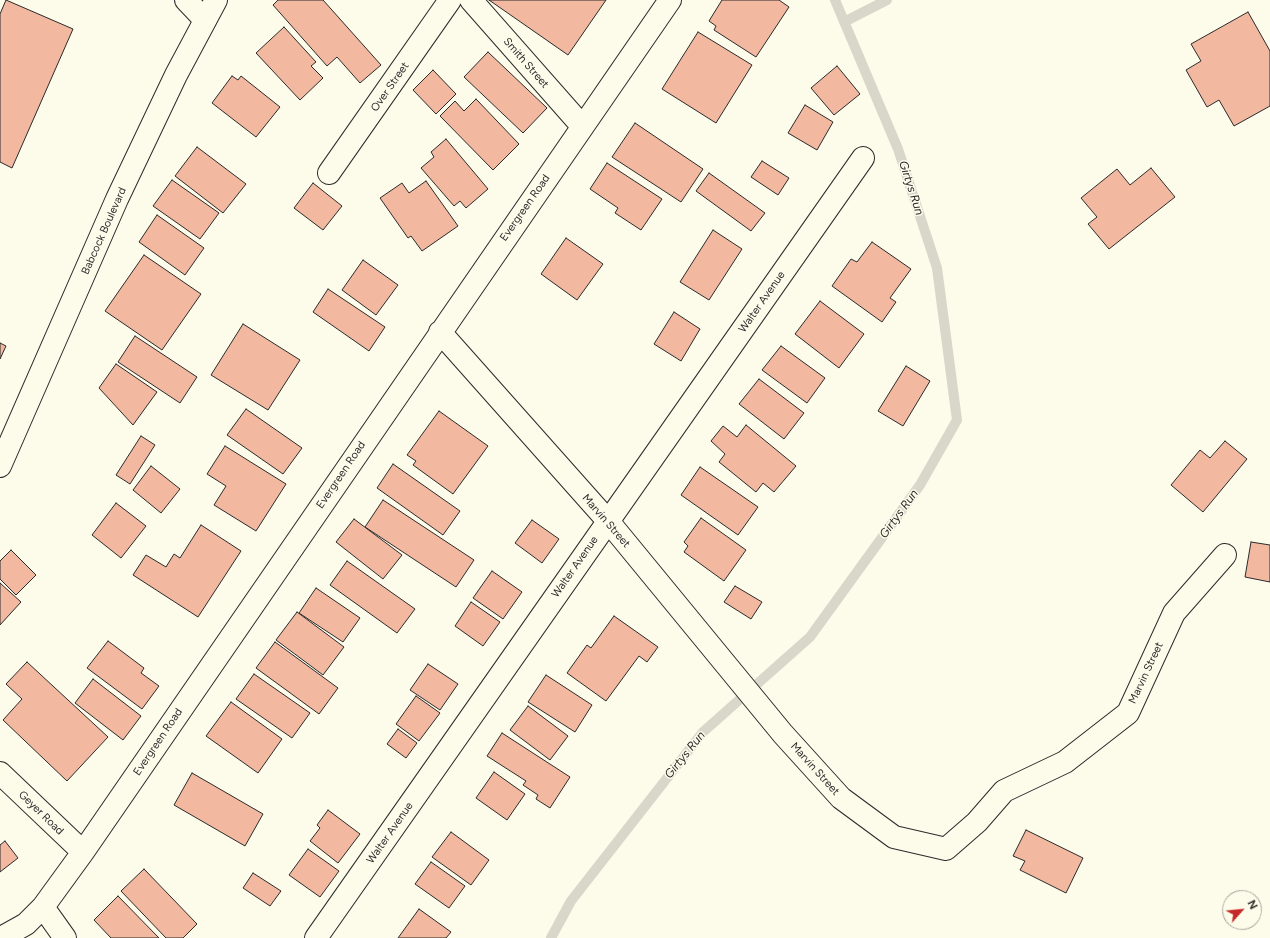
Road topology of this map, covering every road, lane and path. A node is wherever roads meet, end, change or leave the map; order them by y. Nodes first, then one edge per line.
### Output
1 (186, 0) edge
2 (216, 0) edge
3 (450, 0) edge
4 (471, 0) edge
5 (670, 0) edge
6 (205, 20) junction
7 (582, 126) junction
8 (863, 158) dead end
9 (329, 173) dead end
10 (440, 332) junction
11 (0, 466) edge
12 (608, 521) junction
13 (1225, 554) dead end
14 (0, 773) edge
15 (83, 852) junction
16 (43, 907) junction
17 (1, 938) edge
18 (65, 938) edge
19 (316, 938) edge

1 - 6 street
2 - 6 street, Babcock Boulevard
3 - 9 street, Over Street
4 - 7 street, Smith Street
5 - 7 street, Evergreen Road
6 - 11 street, Babcock Boulevard
7 - 10 street, Evergreen Road
8 - 12 street, Walter Avenue
10 - 12 street, Marvin Street
10 - 15 street, Evergreen Road
12 - 13 street, Marvin Street
12 - 19 street, Walter Avenue
14 - 15 street, Geyer Road
15 - 16 street, Evergreen Road
16 - 17 street, Evergreen Road
16 - 18 street

